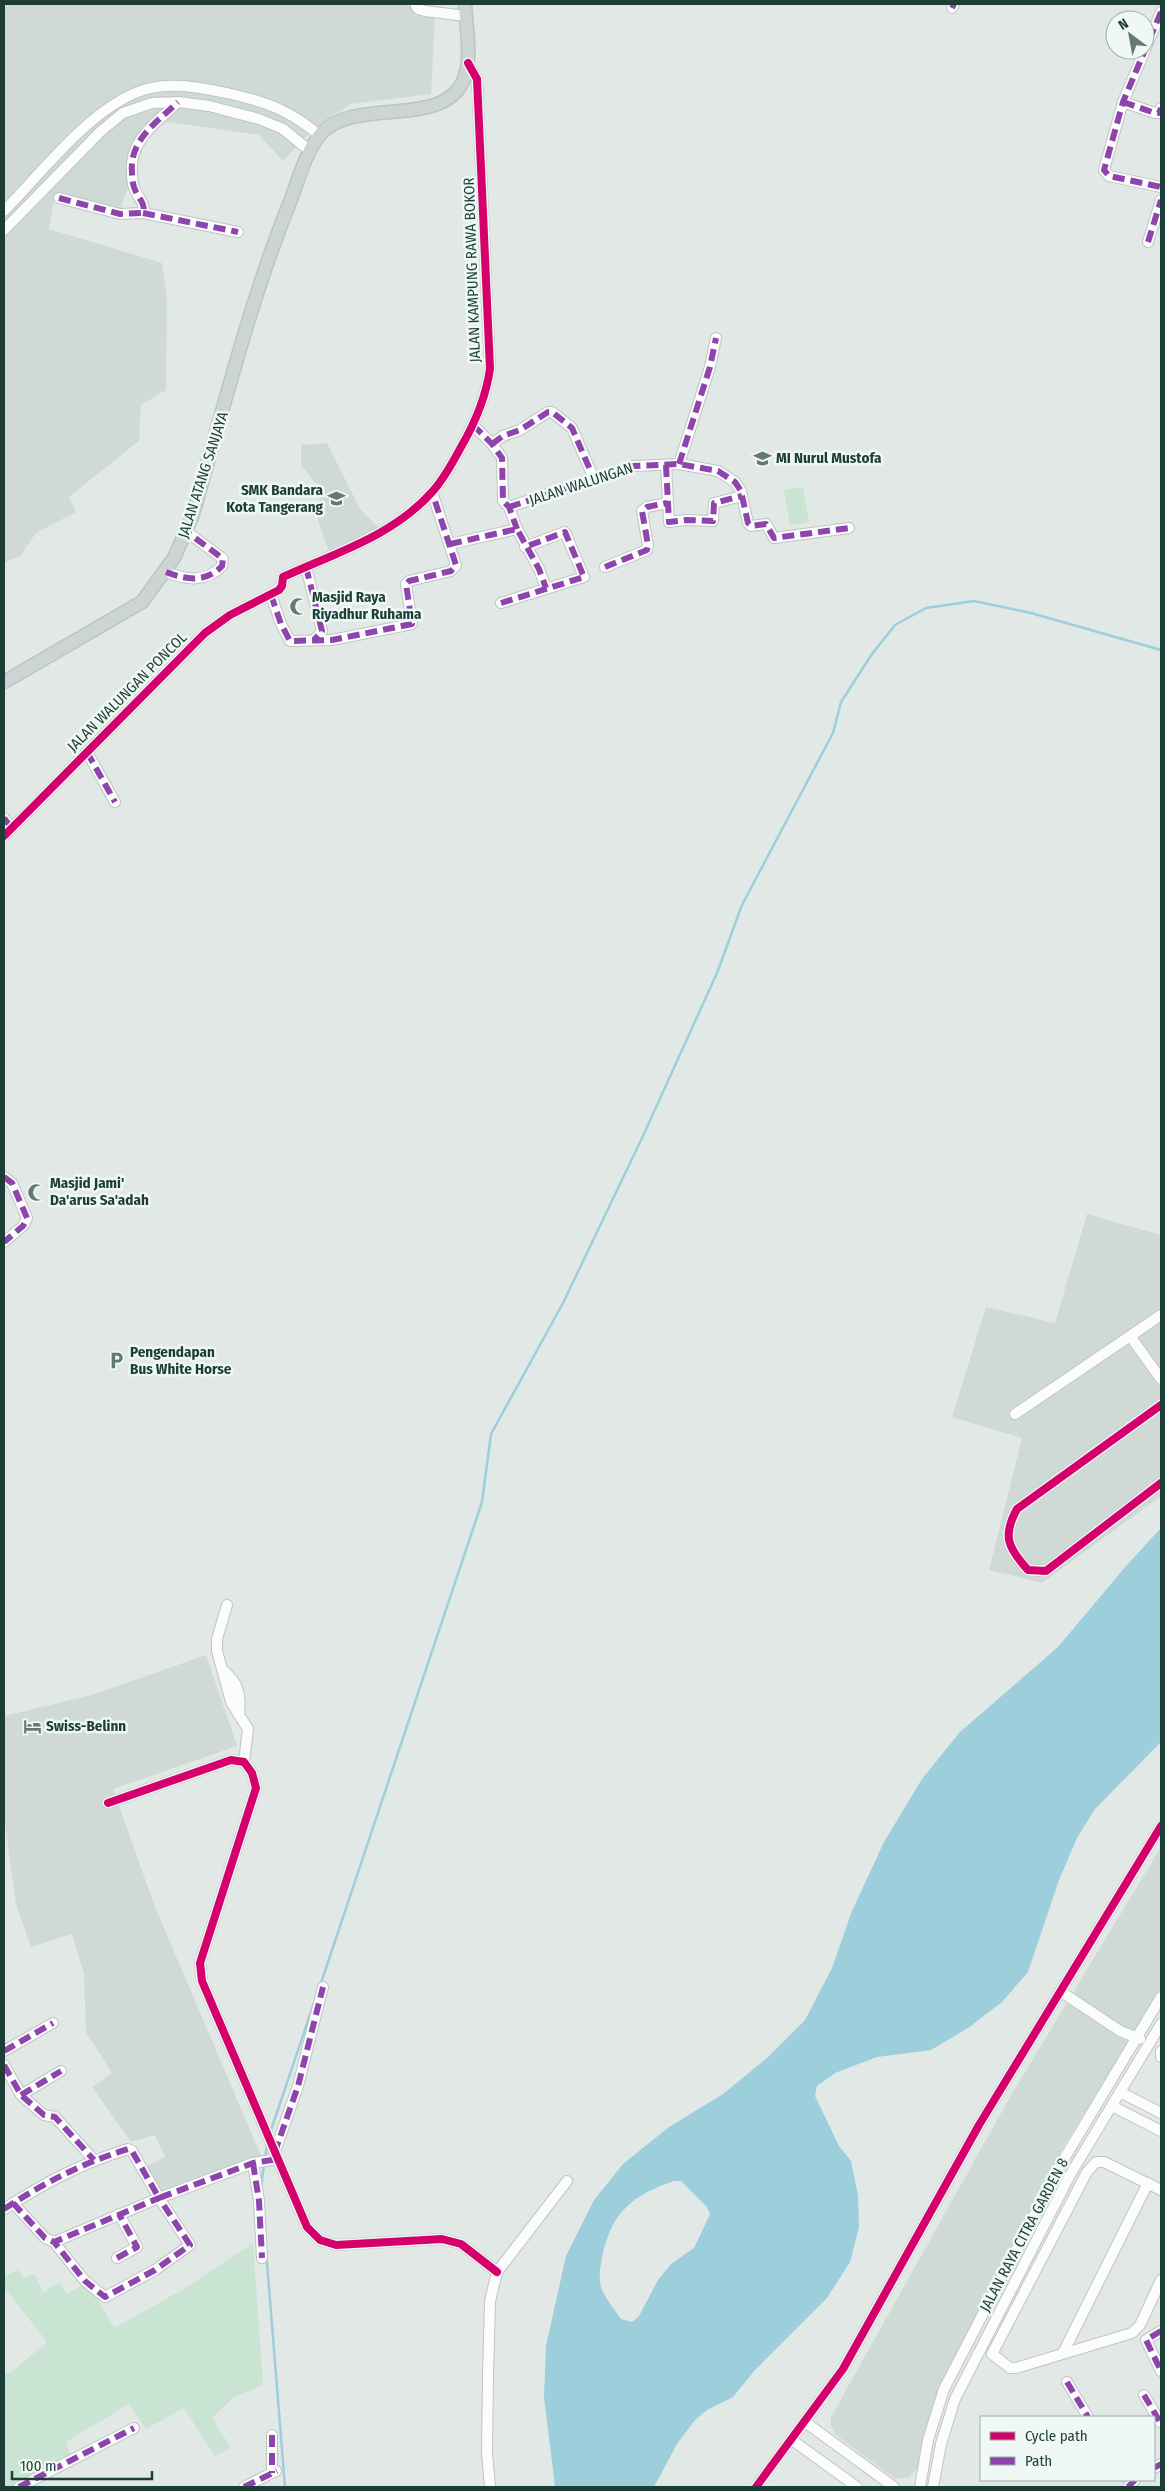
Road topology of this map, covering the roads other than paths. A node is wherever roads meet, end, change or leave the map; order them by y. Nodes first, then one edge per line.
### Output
1 (415, 4) edge
2 (466, 10) edge
3 (1161, 12) edge
4 (468, 63) junction
5 (178, 102) junction
6 (1124, 102) junction
7 (1161, 108) edge
8 (319, 135) junction
9 (310, 151) junction
10 (1161, 188) edge
11 (59, 198) dead end
12 (1161, 200) edge
13 (4, 211) edge
14 (143, 212) junction
15 (4, 230) edge
16 (238, 232) dead end
17 (1148, 242) dead end
18 (716, 338) dead end
19 (476, 429) junction
20 (492, 444) junction
21 (679, 464) junction
22 (666, 465) junction
23 (594, 479) junction
24 (742, 496) junction
25 (433, 497) junction
26 (667, 503) junction
27 (509, 507) junction
28 (849, 528) dead end
29 (517, 529) junction
30 (187, 532) junction
31 (450, 544) junction
32 (525, 547) junction
33 (605, 567) dead end
34 (306, 568) junction
35 (166, 572) junction
36 (282, 583) joint
37 (546, 588) junction
38 (272, 597) junction
39 (501, 603) dead end
40 (314, 640) junction
41 (4, 682) edge
42 (87, 752) junction
43 (115, 802) dead end
44 (4, 836) edge
45 (8, 1180) edge
46 (4, 1242) edge
47 (1161, 1315) edge
48 (1130, 1336) junction
49 (1161, 1379) edge
50 (1161, 1405) edge
51 (1016, 1414) dead end
52 (1161, 1483) edge
53 (227, 1605) dead end
54 (244, 1762) junction
55 (108, 1803) dead end
56 (1161, 1826) edge
57 (323, 1987) dead end
58 (1060, 1991) junction
59 (1161, 1997) edge
60 (53, 2023) dead end
61 (1161, 2024) edge
62 (1133, 2035) junction
63 (1148, 2044) junction
64 (4, 2051) edge
65 (1161, 2051) edge
66 (1161, 2057) edge
67 (4, 2065) edge
68 (61, 2071) dead end
69 (1120, 2092) junction
70 (21, 2096) junction
71 (1146, 2105) junction
72 (1112, 2106) junction
73 (1161, 2113) edge
74 (1137, 2119) junction
75 (1161, 2131) edge
76 (94, 2160) junction
77 (275, 2161) junction
78 (256, 2163) junction
79 (567, 2181) dead end
80 (1148, 2183) junction
81 (1161, 2190) edge
82 (159, 2198) junction
83 (8, 2206) edge
84 (119, 2214) junction
85 (54, 2242) junction
86 (1015, 2252) junction
87 (1028, 2257) junction
88 (117, 2258) dead end
89 (262, 2258) dead end
90 (497, 2272) junction
91 (1161, 2280) edge
92 (1161, 2331) edge
93 (1063, 2353) junction
94 (1161, 2371) edge
95 (1067, 2382) dead end
96 (1144, 2394) dead end
97 (1087, 2416) edge
98 (1155, 2416) edge
99 (805, 2422) junction
100 (134, 2428) dead end
101 (272, 2435) dead end
102 (792, 2440) junction
103 (19, 2487) edge
104 (244, 2487) edge
105 (490, 2487) edge
106 (756, 2487) edge
107 (857, 2487) edge
108 (894, 2487) edge
109 (920, 2487) edge
110 (933, 2487) edge

1 - 2 street
2 - 4 main road
3 - 6 street
4 - 8 main road
4 - 19 street, JALAN KAMPUNG RAWA BOKOR
5 - 9 street
5 - 14 street
5 - 15 street
6 - 7 street
6 - 10 street
8 - 9 main road, JALAN ATANG SANJAYA
8 - 13 street
9 - 30 main road, JALAN ATANG SANJAYA
11 - 14 street
12 - 17 street
14 - 16 street
18 - 21 street
19 - 20 street
19 - 25 street, JALAN KAMPUNG RAWA BOKOR
20 - 23 street
20 - 27 street
21 - 22 street, JALAN WALUNGAN
21 - 24 street, JALAN WALUNGAN
22 - 23 street, JALAN WALUNGAN
22 - 26 street
23 - 27 street, JALAN WALUNGAN
24 - 26 street
24 - 28 street, JALAN WALUNGAN
25 - 31 street
25 - 34 street, JALAN KAMPUNG RAWA BOKOR
26 - 33 street
27 - 29 street
29 - 31 street
29 - 32 street
30 - 35 main road, JALAN ATANG SANJAYA
30 - 35 street
31 - 40 street
32 - 37 street
32 - 37 street
34 - 36 street, JALAN KAMPUNG RAWA BOKOR
34 - 40 street
35 - 41 main road, JALAN ATANG SANJAYA
36 - 38 street, JALAN WALUNGAN PONCOL
37 - 39 street
38 - 40 street
38 - 42 street, JALAN WALUNGAN PONCOL
42 - 43 street
42 - 44 street, JALAN WALUNGAN PONCOL
45 - 46 street
47 - 48 street
48 - 49 street
48 - 51 street
50 - 52 street
53 - 54 street
54 - 55 street
54 - 77 street, bridge
56 - 58 street
57 - 77 street
58 - 62 street
58 - 99 street
59 - 62 street, JALAN RAYA CITRA GARDEN 8
60 - 64 street
61 - 63 street, JALAN RAYA CITRA GARDEN 8
62 - 63 street
62 - 86 street, JALAN RAYA CITRA GARDEN 8
63 - 69 street, JALAN RAYA CITRA GARDEN 8
65 - 66 street
67 - 70 street
68 - 70 street
69 - 71 street
69 - 72 street, JALAN RAYA CITRA GARDEN 8
70 - 76 street
71 - 73 street
71 - 74 street
72 - 74 street
72 - 87 street, JALAN RAYA CITRA GARDEN 8
74 - 75 street
76 - 82 street
76 - 83 street
77 - 78 street
77 - 90 street
78 - 82 street
78 - 89 street
79 - 90 street
80 - 81 street
80 - 93 street
80 - 93 street
82 - 84 street
82 - 85 street
83 - 85 street
84 - 85 street
84 - 88 street
86 - 87 street
86 - 109 street, JALAN RAYA CITRA GARDEN 8
87 - 110 street, JALAN RAYA CITRA GARDEN 8
90 - 105 street
91 - 93 street
92 - 94 street
95 - 97 street
96 - 98 street
99 - 102 street
99 - 108 street
100 - 103 street
101 - 104 street
102 - 106 street
102 - 107 street

